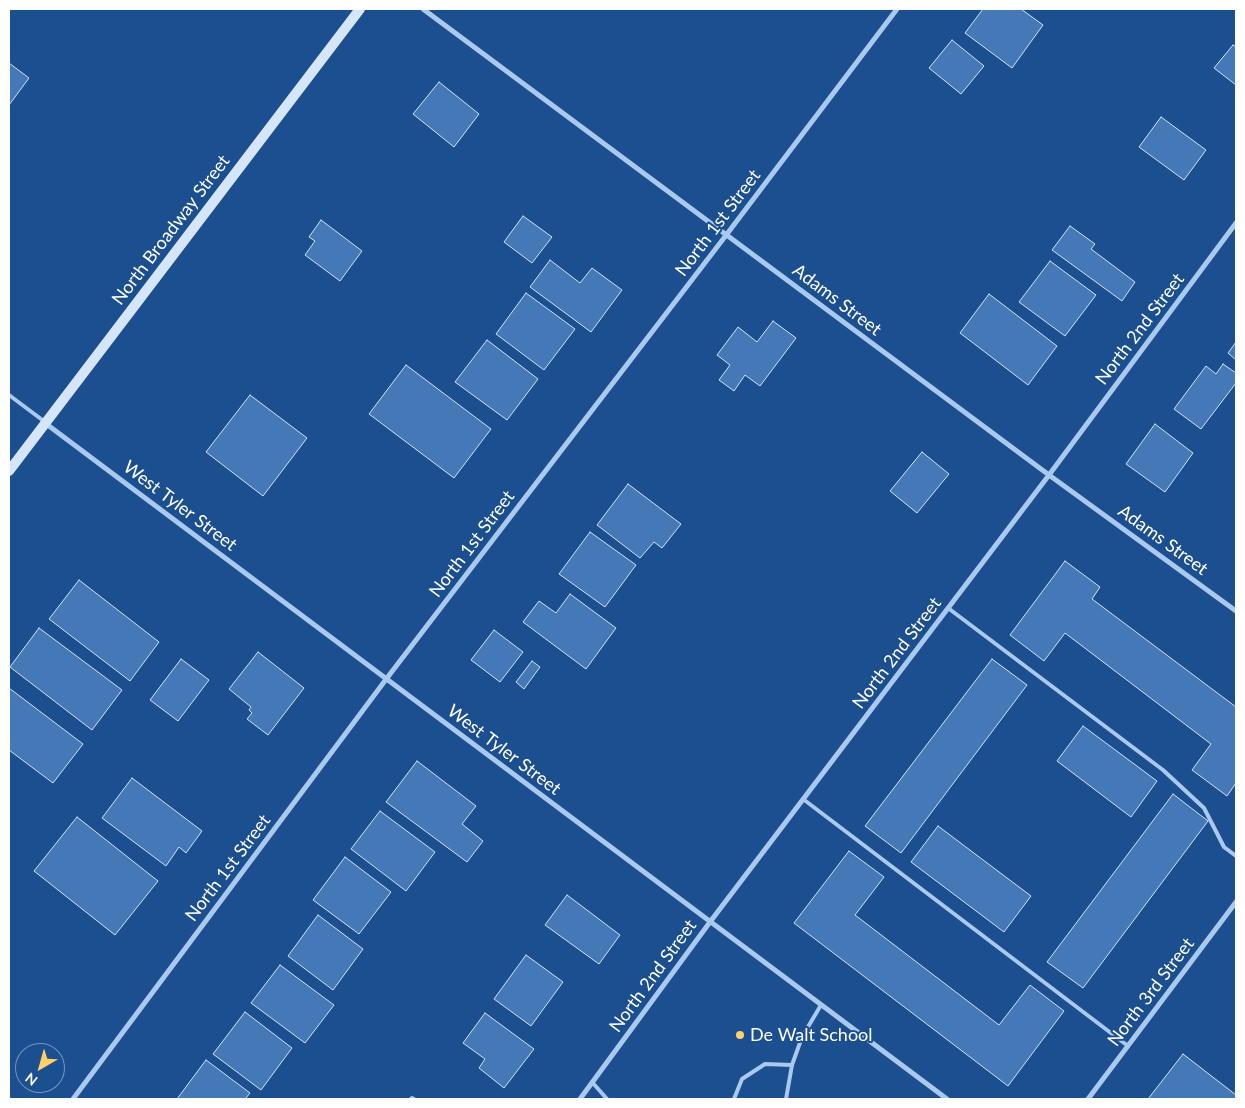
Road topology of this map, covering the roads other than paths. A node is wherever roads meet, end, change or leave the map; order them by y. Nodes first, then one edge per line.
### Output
1 (360, 9) edge
2 (423, 9) edge
3 (896, 9) edge
4 (1236, 223) edge
5 (727, 234) junction
6 (9, 395) edge
7 (45, 422) junction
8 (9, 471) edge
9 (1049, 475) junction
10 (948, 608) junction
11 (1236, 611) edge
12 (386, 678) junction
13 (803, 799) junction
14 (1236, 856) edge
15 (1236, 902) edge
16 (710, 922) junction
17 (821, 1005) junction
18 (1128, 1046) junction
19 (792, 1065) junction
20 (592, 1082) junction
21 (73, 1099) edge
22 (580, 1099) edge
23 (607, 1099) edge
24 (734, 1099) edge
25 (786, 1099) edge
26 (947, 1099) edge
27 (1088, 1099) edge

1 - 7 street, North Broadway Street
2 - 5 street, Adams Street
3 - 5 street, North 1st Street
4 - 9 street, North 2nd Street
5 - 9 street, Adams Street
5 - 12 street, North 1st Street
6 - 7 lane
7 - 8 street, North Broadway Street
7 - 12 street, West Tyler Street
9 - 10 street, North 2nd Street
9 - 11 street, Adams Street
10 - 13 street, North 2nd Street
10 - 14 lane
12 - 16 street, West Tyler Street
12 - 21 street, North 1st Street
13 - 16 street, North 2nd Street
13 - 18 lane
15 - 18 street, North 3rd Street
16 - 17 street, West Tyler Street
16 - 20 street, North 2nd Street
17 - 19 lane
17 - 26 street, West Tyler Street
18 - 27 street, North 3rd Street
19 - 24 lane
19 - 25 lane
20 - 22 street, North 2nd Street
20 - 23 lane

